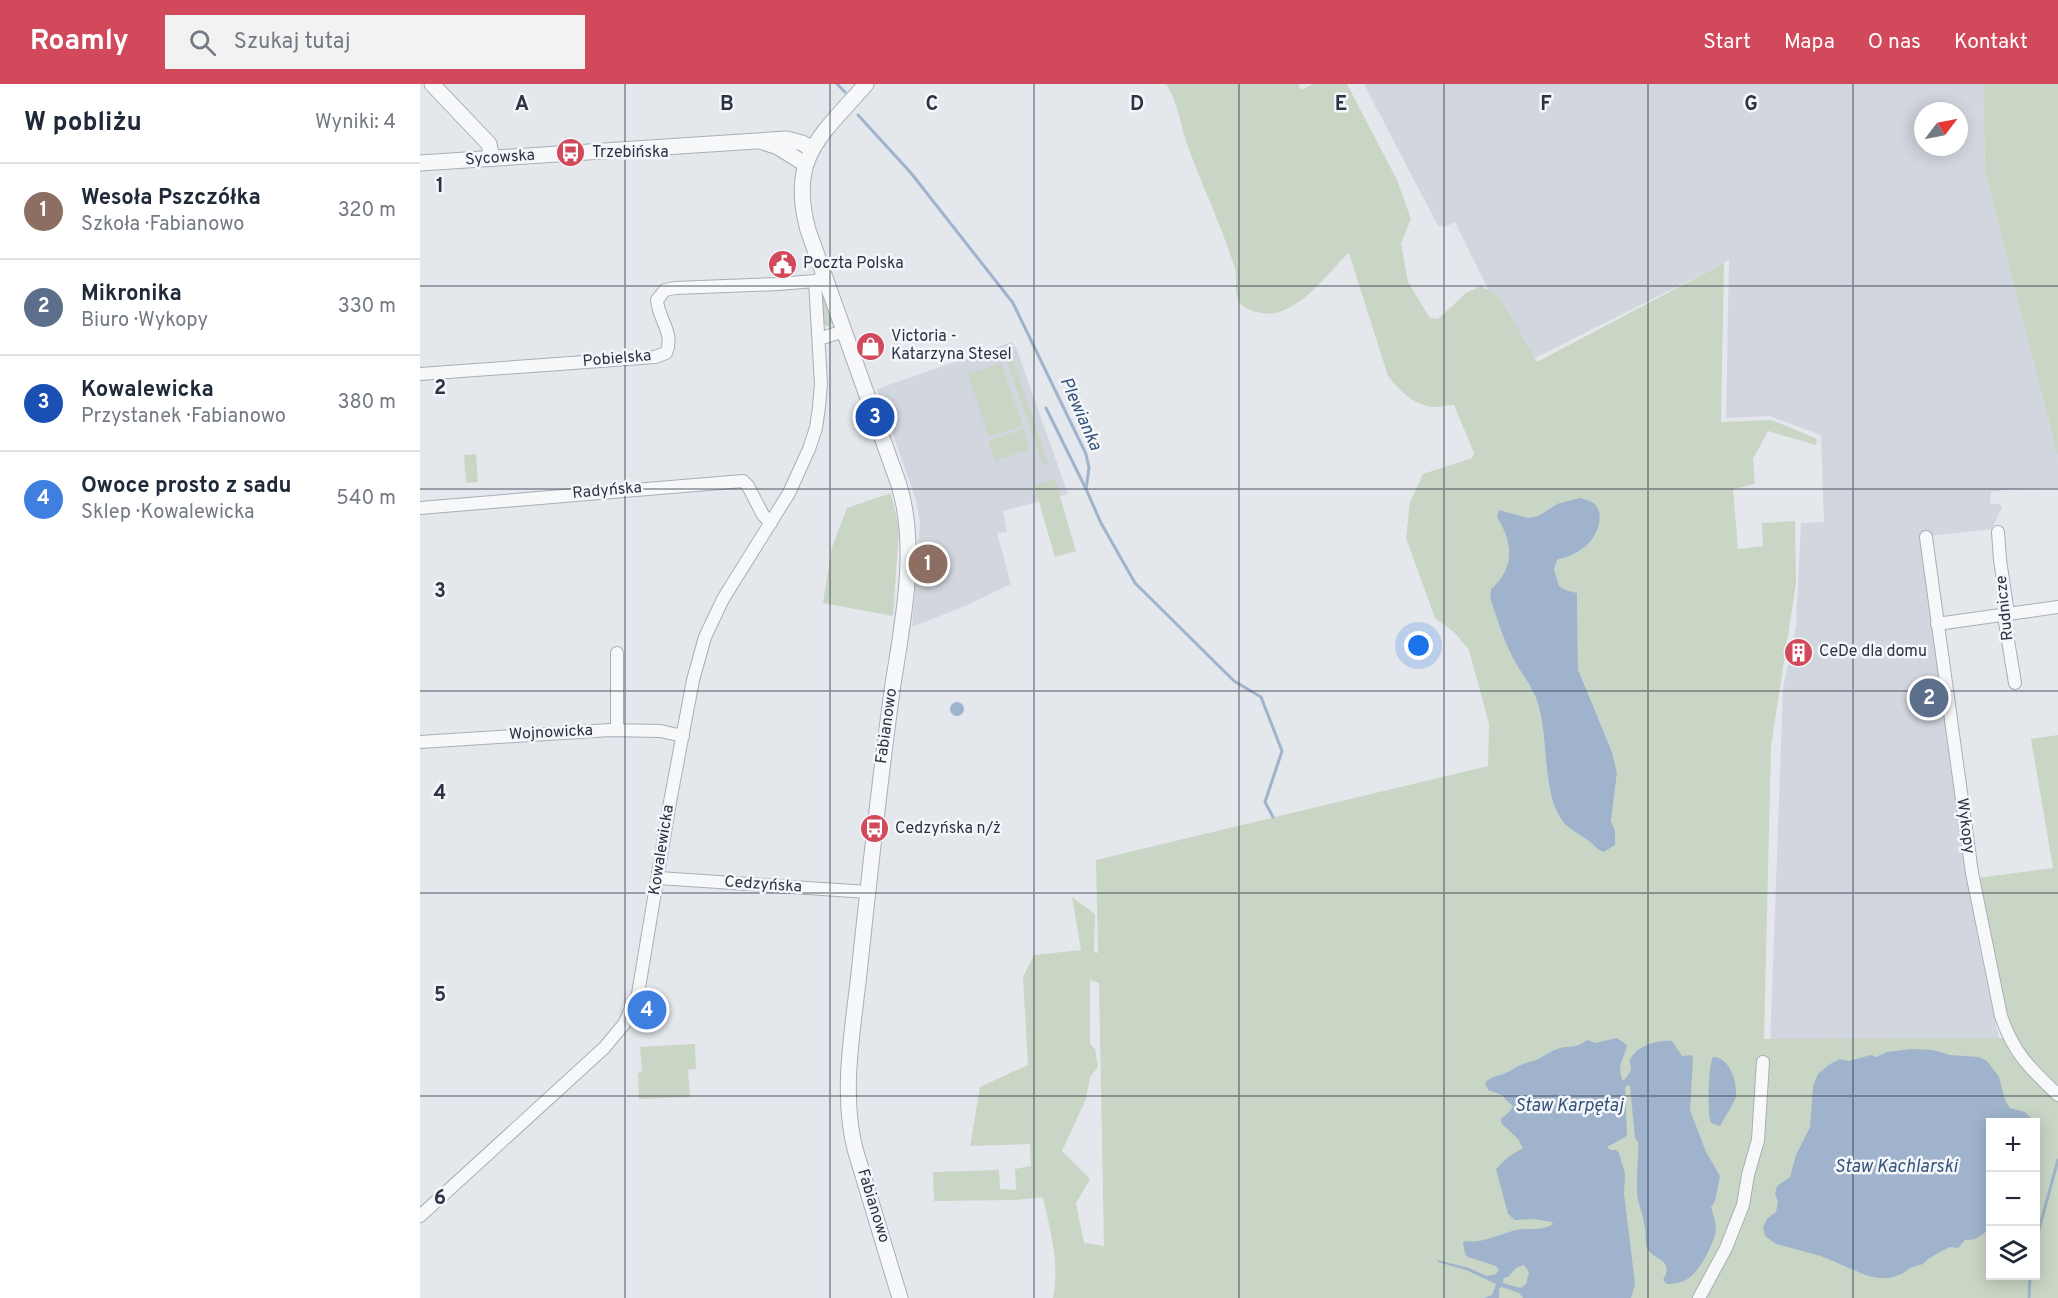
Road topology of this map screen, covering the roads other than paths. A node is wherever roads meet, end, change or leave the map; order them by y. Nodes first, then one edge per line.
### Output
1 (432, 84) edge
2 (866, 84) edge
3 (760, 141) junction
4 (812, 149) junction
5 (492, 158) junction
6 (420, 163) edge
7 (805, 164) junction
8 (820, 279) junction
9 (844, 331) junction
10 (819, 339) junction
11 (420, 374) edge
12 (420, 508) edge
13 (771, 523) junction
14 (1998, 532) dead end
15 (1926, 537) dead end
16 (2058, 607) edge
17 (2006, 614) junction
18 (1937, 624) junction
19 (617, 653) dead end
20 (2015, 683) dead end
21 (617, 730) junction
22 (683, 736) junction
23 (420, 742) edge
24 (658, 878) junction
25 (868, 892) junction
26 (1763, 1062) dead end
27 (2058, 1095) edge
28 (420, 1216) edge
29 (900, 1298) edge
30 (1699, 1298) edge

1 - 5 street
2 - 4 street, Fabianowo
3 - 4 street, Sycowska
3 - 5 street, Sycowska
3 - 7 street, Sycowska
4 - 7 street, Fabianowo
5 - 6 street, Sycowska
7 - 8 street, Fabianowo
8 - 9 street, Fabianowo
8 - 10 street, Kowalewicka
8 - 11 street, Pobielska
9 - 10 street
9 - 25 street, Fabianowo
10 - 13 street, Kowalewicka
12 - 13 street, Radyńska
13 - 22 street, Kowalewicka
14 - 17 street, Rudnicze
15 - 18 street, Wykopy
16 - 17 street
17 - 18 street
17 - 20 street, Rudnicze
18 - 27 street, Wykopy
19 - 21 street
21 - 22 street, Wojnowicka
21 - 23 street, Wojnowicka
22 - 24 street, Kowalewicka
24 - 25 street, Cedzyńska
24 - 28 street, Kowalewicka
25 - 29 street, Fabianowo
26 - 30 street

